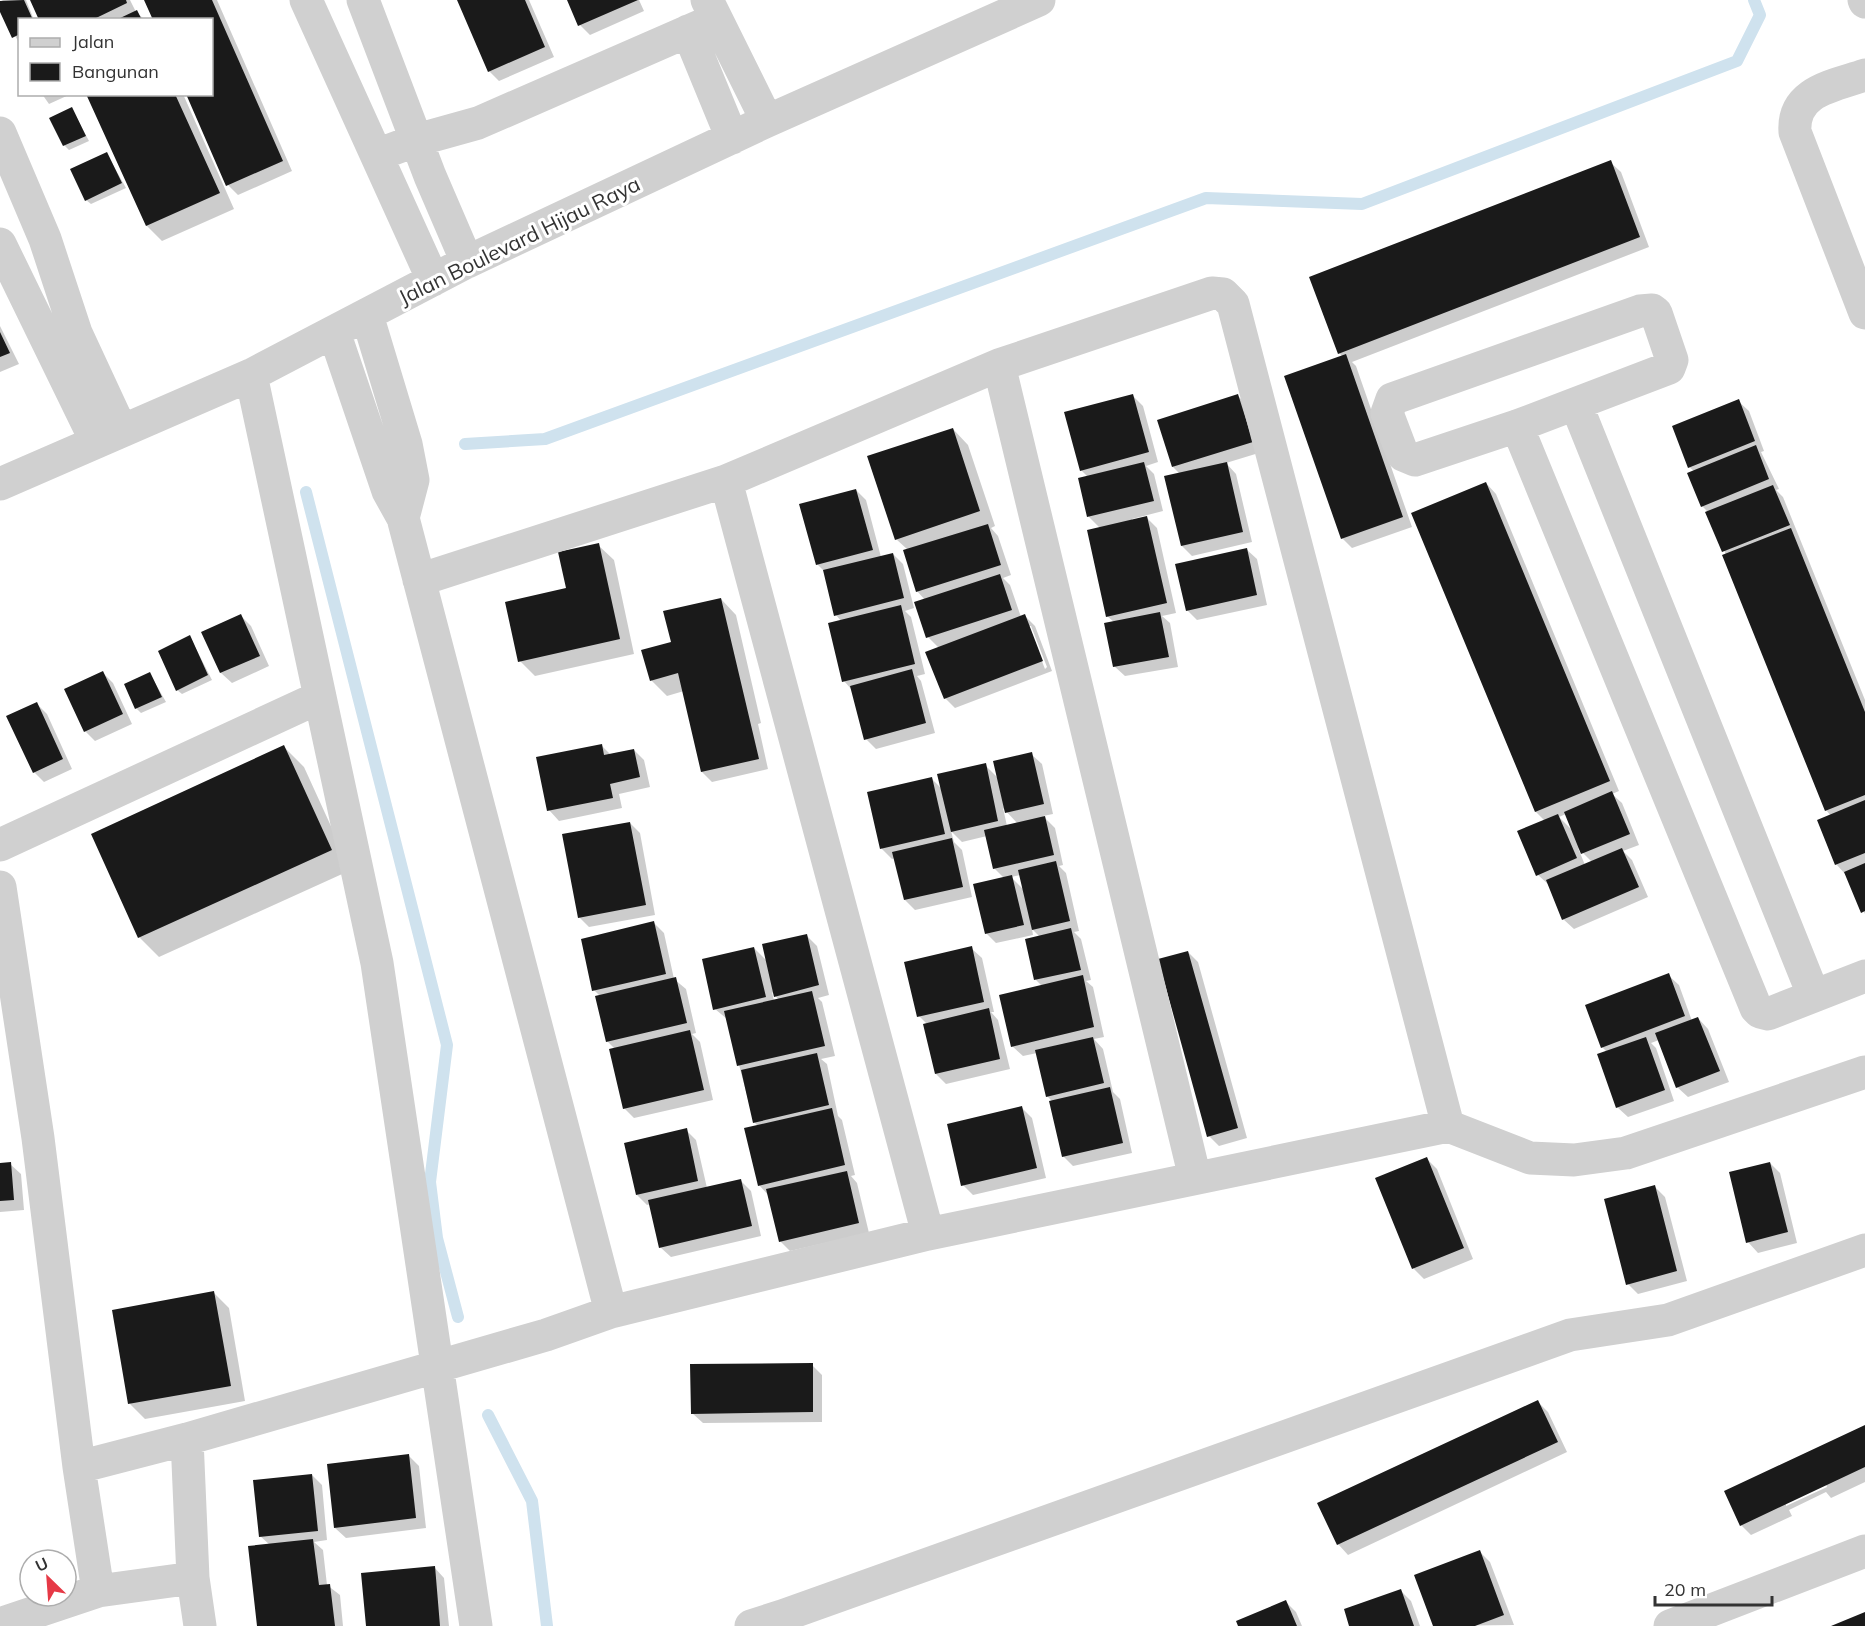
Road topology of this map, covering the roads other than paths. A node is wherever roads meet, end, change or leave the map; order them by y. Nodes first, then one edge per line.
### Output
1 (306, 0) edge
2 (363, 0) edge
3 (1039, 0) edge
4 (705, 10) edge
5 (1865, 75) edge
6 (767, 121) junction
7 (0, 133) edge
8 (732, 138) junction
9 (417, 140) junction
10 (377, 155) junction
11 (0, 244) edge
12 (467, 262) junction
13 (433, 280) junction
14 (1865, 313) edge
15 (367, 315) junction
16 (334, 332) junction
17 (63, 339) junction
18 (999, 365) junction
19 (251, 375) junction
20 (1576, 404) junction
21 (1517, 426) junction
22 (108, 435) junction
23 (726, 481) junction
24 (0, 484) edge
25 (403, 518) junction
26 (418, 579) junction
27 (320, 697) junction
28 (0, 845) edge
29 (0, 887) edge
30 (1865, 976) edge
31 (1813, 994) junction
32 (10, 1032) edge
33 (1865, 1072) edge
34 (1448, 1125) junction
35 (1195, 1178) junction
36 (928, 1233) junction
37 (1865, 1250) edge
38 (611, 1311) junction
39 (451, 1362) junction
40 (187, 1439) junction
41 (79, 1467) junction
42 (1865, 1551) edge
43 (193, 1578) junction
44 (98, 1591) junction
45 (784, 1621) edge
46 (0, 1624) edge
47 (200, 1626) edge
48 (476, 1626) edge
49 (751, 1626) edge
50 (1670, 1626) edge

1 - 10 street
2 - 9 street
3 - 6 street, Jalan Boulevard Hijau Raya
4 - 6 street
4 - 8 street
4 - 9 street
5 - 14 street
6 - 8 street, Jalan Boulevard Hijau Raya
7 - 17 street
8 - 12 street, Jalan Boulevard Hijau Raya
9 - 10 street
9 - 12 street
10 - 13 street
11 - 17 street
12 - 13 street, Jalan Boulevard Hijau Raya
13 - 15 street, Jalan Boulevard Hijau Raya
15 - 16 street, Jalan Boulevard Hijau Raya
15 - 25 street
16 - 19 street, Jalan Boulevard Hijau Raya
16 - 25 street
17 - 22 street
18 - 23 street
18 - 34 street
18 - 35 street
19 - 22 street, Jalan Boulevard Hijau Raya
19 - 27 street
20 - 21 street
20 - 21 street
20 - 31 street
21 - 31 street
22 - 24 street, Jalan Boulevard Hijau Raya
23 - 26 street
23 - 36 street
25 - 26 street
26 - 38 street
27 - 28 street
27 - 39 street
29 - 32 street
30 - 31 street
32 - 41 street
33 - 34 street
34 - 35 street
35 - 36 street
36 - 38 street
37 - 45 street
38 - 39 street
39 - 40 street
39 - 48 street
40 - 41 street
40 - 43 street
41 - 44 street
42 - 50 street
43 - 44 street
43 - 47 street
44 - 46 street
45 - 49 street

